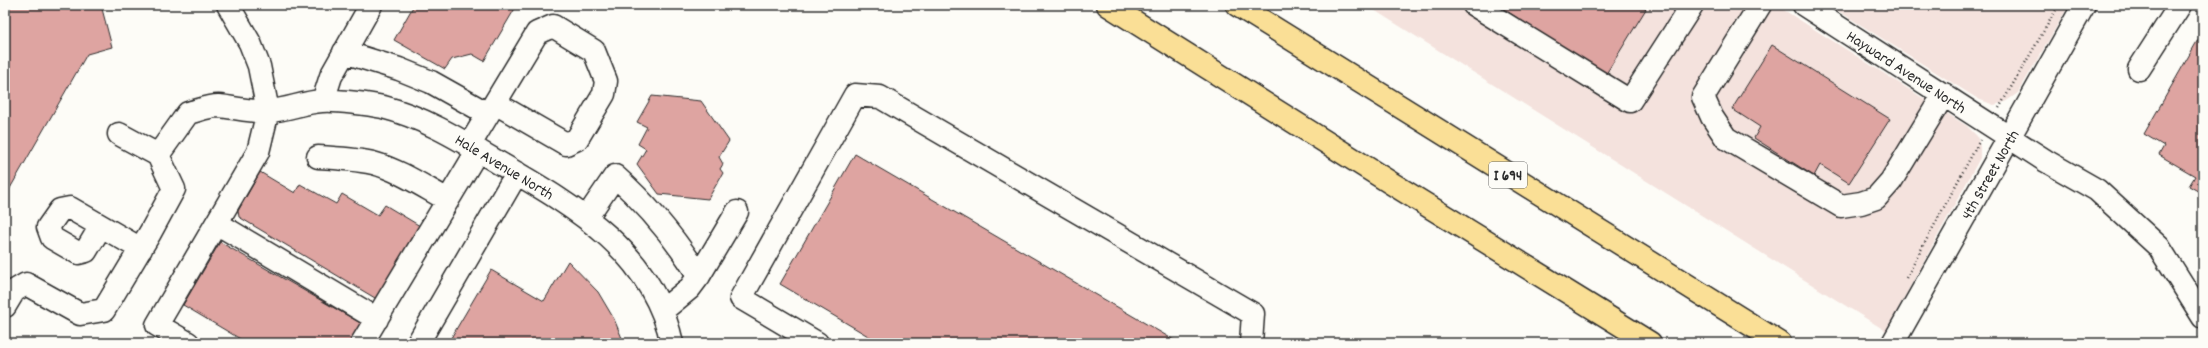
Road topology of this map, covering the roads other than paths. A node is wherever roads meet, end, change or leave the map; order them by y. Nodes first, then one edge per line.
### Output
1 (228, 5) edge
2 (371, 5) edge
3 (1108, 5) edge
4 (1237, 5) edge
5 (1474, 5) edge
6 (1692, 5) edge
7 (1760, 5) edge
8 (1804, 5) edge
9 (2084, 5) edge
10 (2180, 5) edge
11 (344, 52) junction
12 (2139, 69) dead end
13 (1944, 94) junction
14 (323, 101) junction
15 (492, 108) junction
16 (268, 111) junction
17 (119, 134) dead end
18 (2010, 137) junction
19 (474, 148) junction
20 (158, 155) junction
21 (318, 157) dead end
22 (517, 173) junction
23 (448, 200) junction
24 (737, 212) dead end
25 (586, 217) junction
26 (218, 224) junction
27 (101, 226) dead end
28 (141, 249) junction
29 (699, 276) junction
30 (5, 306) edge
31 (662, 311) junction
32 (2203, 317) edge
33 (377, 319) junction
34 (188, 343) edge
35 (362, 343) edge
36 (418, 343) edge
37 (672, 343) edge
38 (817, 343) edge
39 (1251, 343) edge
40 (1650, 343) edge
41 (1780, 343) edge
42 (1893, 343) edge

1 - 16 street
2 - 11 street
3 - 40 highway
4 - 41 highway, I 694
5 - 6 street
7 - 13 street
8 - 13 street, Hayward Avenue North
9 - 18 street, 4th Street North
10 - 12 street
11 - 14 street
11 - 15 street
13 - 18 street, Hayward Avenue North
14 - 16 street, Hale Avenue North
14 - 19 street, Hale Avenue North
15 - 15 street
15 - 19 street
16 - 20 street, Hale Avenue North
16 - 26 street
17 - 20 street
18 - 32 street, Hayward Avenue North
18 - 42 street, 4th Street North
19 - 22 street, Hale Avenue North
19 - 23 street
20 - 28 street
21 - 23 street
22 - 25 street, Hale Avenue North
22 - 36 street
23 - 33 street
24 - 29 street
25 - 29 street
25 - 31 street, Hale Avenue North
26 - 33 street
26 - 34 street
27 - 28 street
28 - 30 street
29 - 31 street
31 - 37 street, Hale Avenue North
33 - 35 street
38 - 39 street

